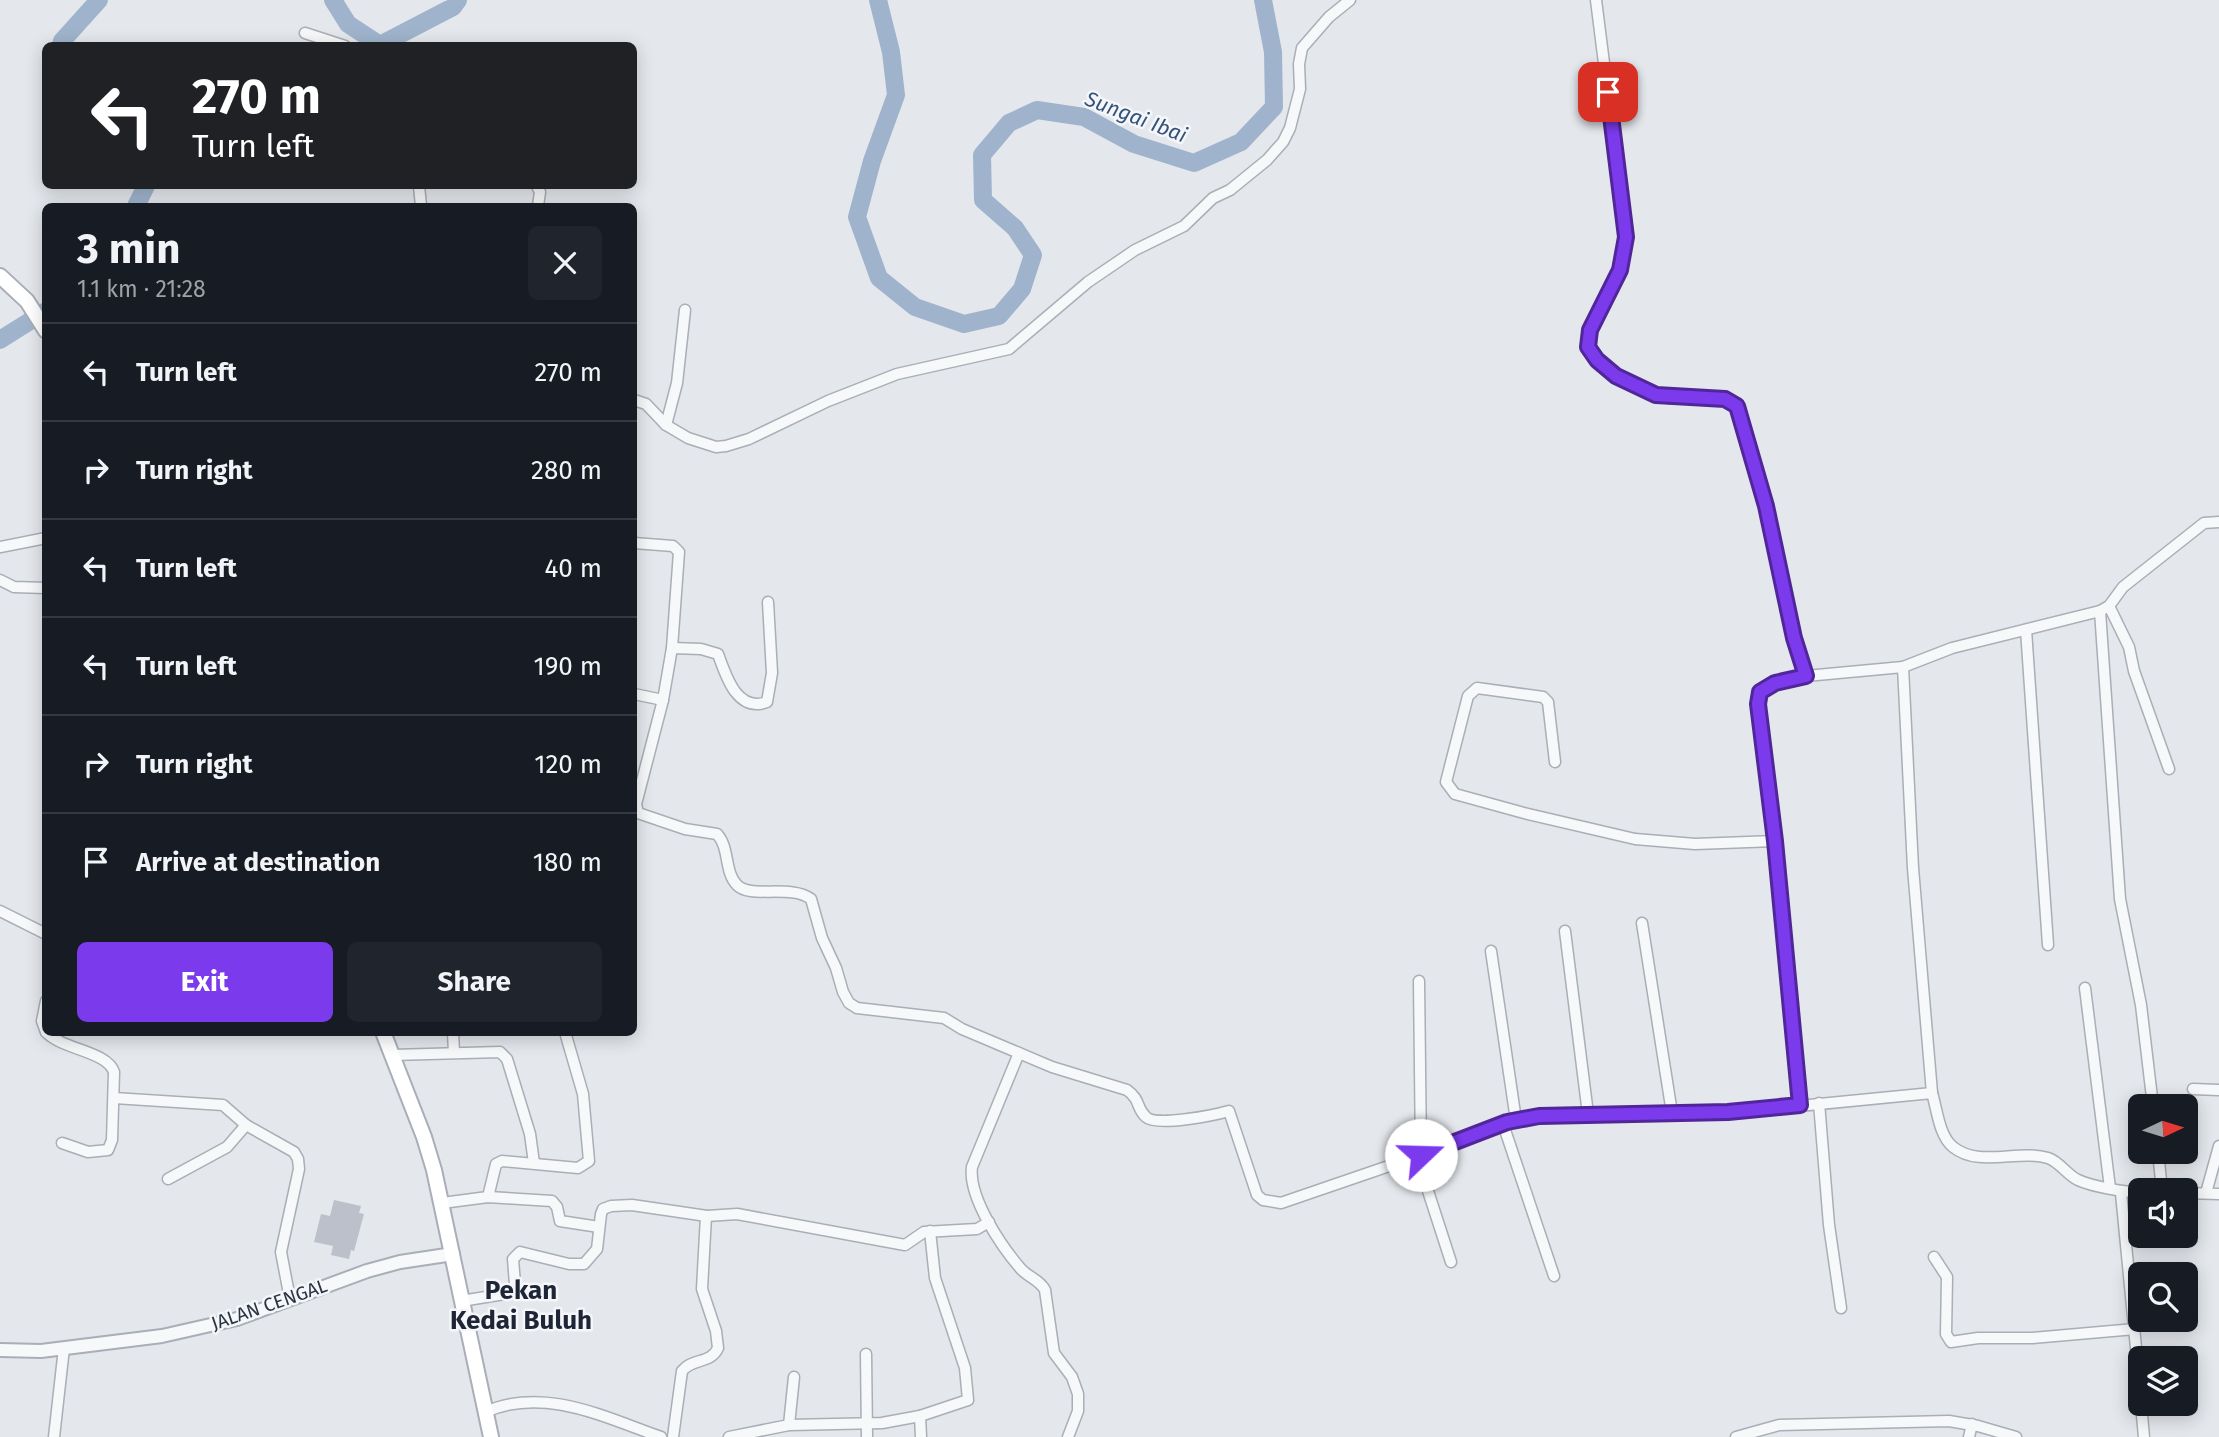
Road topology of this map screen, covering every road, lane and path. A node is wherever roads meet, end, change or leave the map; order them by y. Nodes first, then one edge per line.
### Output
1 (1350, 0) edge
2 (1596, 0) edge
3 (306, 33) dead end
4 (333, 42) edge
5 (0, 275) edge
6 (685, 310) dead end
7 (42, 326) edge
8 (637, 401) edge
9 (666, 425) junction
10 (2219, 522) edge
11 (42, 539) edge
12 (637, 543) edge
13 (0, 547) edge
14 (0, 580) edge
15 (42, 588) edge
16 (768, 602) dead end
17 (2105, 608) junction
18 (2026, 629) junction
19 (672, 648) junction
20 (1903, 667) junction
21 (1806, 676) junction
22 (637, 695) edge
23 (663, 700) junction
24 (1555, 762) dead end
25 (2169, 769) dead end
26 (637, 800) edge
27 (637, 814) edge
28 (1775, 841) junction
29 (0, 911) edge
30 (1642, 923) dead end
31 (42, 931) edge
32 (1565, 931) dead end
33 (2048, 945) dead end
34 (1491, 951) dead end
35 (1419, 981) dead end
36 (2085, 988) dead end
37 (51, 1036) edge
38 (385, 1036) edge
39 (453, 1036) edge
40 (566, 1036) edge
41 (454, 1052) junction
42 (1019, 1052) junction
43 (392, 1055) junction
44 (2193, 1088) dead end
45 (2219, 1090) edge
46 (1932, 1093) junction
47 (2151, 1094) edge
48 (114, 1098) junction
49 (1819, 1104) junction
50 (1800, 1105) junction
51 (1672, 1113) junction
52 (1588, 1114) junction
53 (1516, 1120) junction
54 (1503, 1124) junction
55 (246, 1125) junction
56 (62, 1143) dead end
57 (2219, 1146) edge
58 (1419, 1156) junction
59 (534, 1163) junction
60 (168, 1179) dead end
61 (2110, 1188) junction
62 (2121, 1193) junction
63 (2128, 1193) edge
64 (2198, 1193) edge
65 (2206, 1193) junction
66 (2219, 1194) edge
67 (488, 1197) junction
68 (442, 1203) junction
69 (706, 1216) junction
70 (989, 1222) junction
71 (600, 1227) junction
72 (930, 1231) junction
73 (453, 1254) junction
74 (1934, 1257) dead end
75 (1451, 1262) dead end
76 (2128, 1262) edge
77 (1554, 1276) dead end
78 (290, 1299) junction
79 (461, 1301) junction
80 (1841, 1308) dead end
81 (2128, 1330) edge
82 (64, 1348) junction
83 (0, 1350) edge
84 (866, 1354) dead end
85 (793, 1377) dead end
86 (485, 1412) junction
87 (919, 1416) junction
88 (2142, 1416) edge
89 (868, 1424) junction
90 (1972, 1424) junction
91 (789, 1425) junction
92 (742, 1436) edge
93 (54, 1437) edge
94 (491, 1437) edge
95 (661, 1437) edge
96 (673, 1437) edge
97 (729, 1437) edge
98 (867, 1437) edge
99 (921, 1437) edge
100 (1068, 1437) edge
101 (1736, 1437) edge
102 (1969, 1437) edge
103 (2016, 1437) edge
104 (2144, 1437) edge

1 - 9 street
2 - 21 street
3 - 4 street
5 - 7 main road
6 - 9 street
8 - 9 street
10 - 17 street
11 - 13 street
12 - 19 street
14 - 15 street
16 - 19 street
17 - 18 street
17 - 25 street
17 - 47 street
18 - 20 street
18 - 33 street
19 - 23 street
20 - 21 street
20 - 46 street
21 - 28 street
22 - 23 street
23 - 26 street
24 - 28 street
27 - 42 street
28 - 50 street
29 - 31 street
30 - 51 street
32 - 52 street
34 - 53 street
35 - 58 street
36 - 61 street
37 - 48 street
38 - 43 main road
39 - 41 street
40 - 59 street
41 - 43 street
41 - 59 street
42 - 58 street
42 - 70 street
43 - 68 main road
44 - 45 street
46 - 49 street
46 - 61 street
48 - 55 street
48 - 56 street
49 - 50 street
49 - 80 street
50 - 51 street
51 - 52 street
52 - 53 street
53 - 54 street
54 - 58 street
54 - 77 street
55 - 60 street
55 - 78 street
57 - 65 street
58 - 75 street
59 - 67 street
61 - 62 street
62 - 63 street
62 - 76 street
64 - 65 street
65 - 66 street
67 - 68 street
67 - 71 street
68 - 73 main road
69 - 71 street
69 - 72 street
69 - 96 street
70 - 72 street
70 - 100 street
71 - 79 street
72 - 87 street
73 - 78 street, JALAN CENGAL
73 - 79 main road
74 - 81 street
78 - 82 street, JALAN CENGAL
79 - 86 main road
82 - 83 street, JALAN CENGAL
82 - 93 street
84 - 89 street
85 - 91 street
86 - 94 main road
86 - 95 street
87 - 89 street
87 - 99 street
88 - 104 street
89 - 91 street
89 - 98 street
90 - 101 street
90 - 102 street
90 - 103 street
91 - 92 street
92 - 97 street

